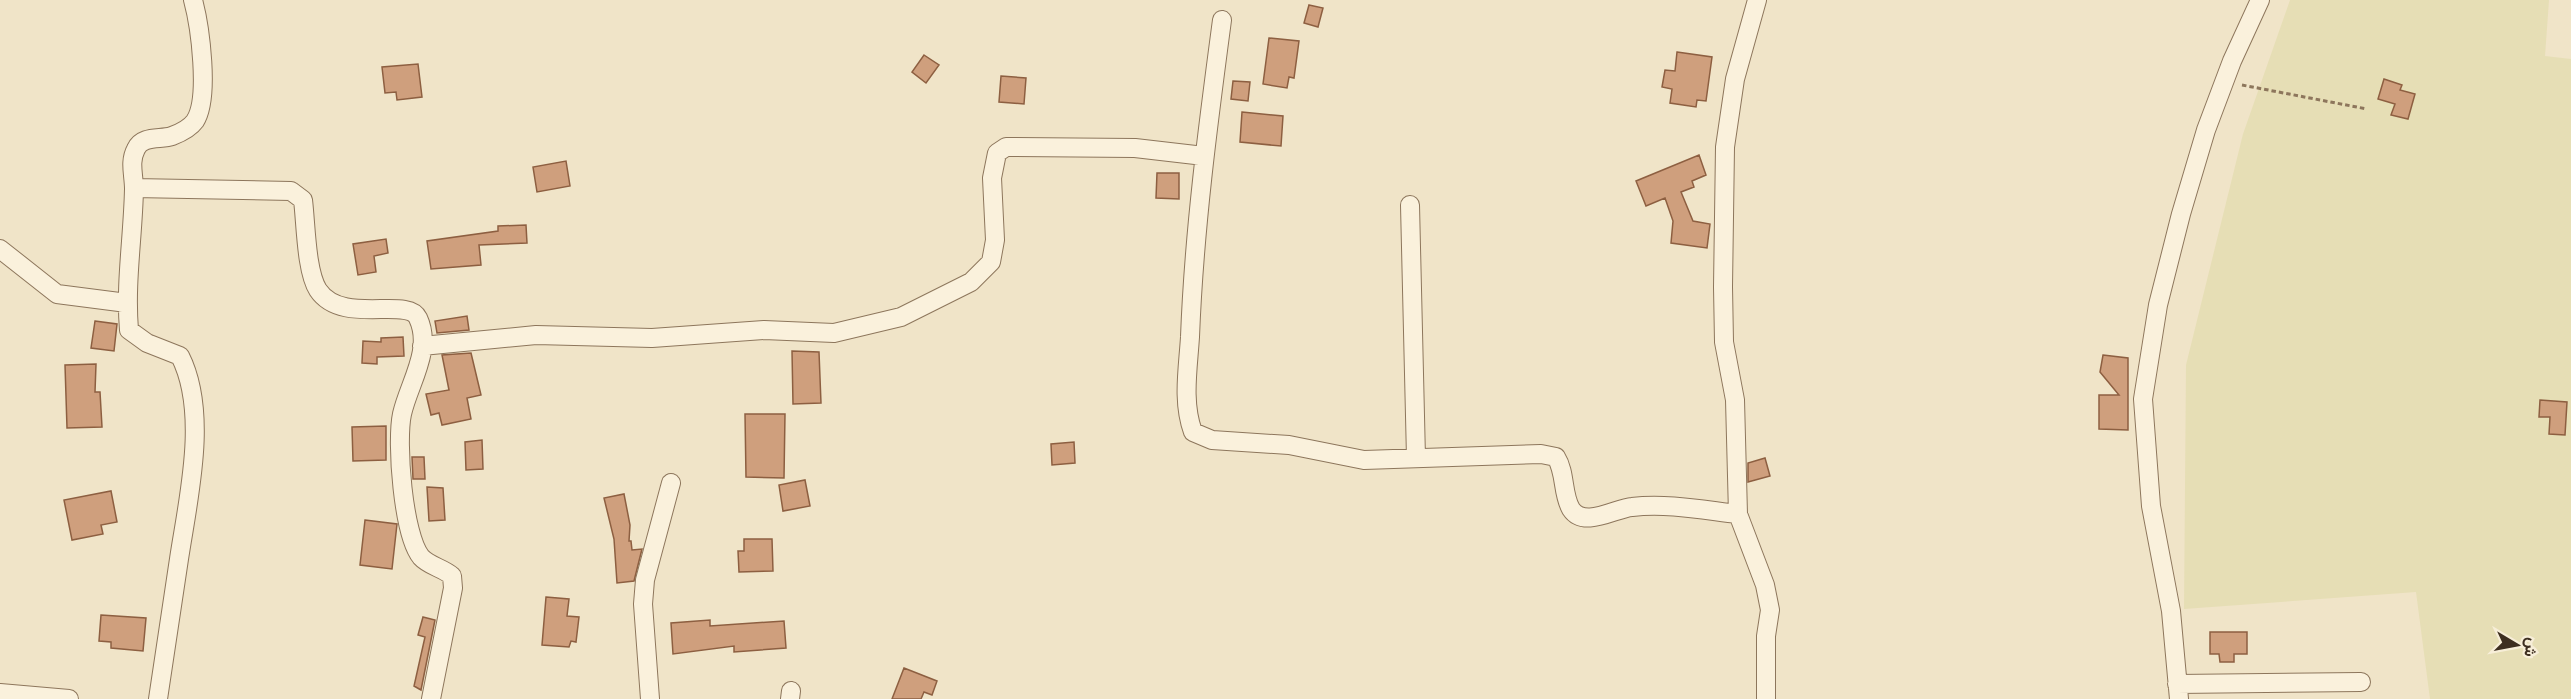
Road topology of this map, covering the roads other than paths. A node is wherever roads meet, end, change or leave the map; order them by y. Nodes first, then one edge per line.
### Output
1 (193, 0) edge
2 (1757, 0) edge
3 (2260, 0) edge
4 (1222, 20) dead end
5 (1204, 156) junction
6 (134, 188) junction
7 (1410, 205) dead end
8 (0, 249) edge
9 (127, 303) junction
10 (422, 346) junction
11 (1416, 458) junction
12 (671, 483) dead end
13 (1738, 514) junction
14 (2361, 682) dead end
15 (2178, 691) edge
16 (0, 693) edge
17 (69, 699) edge
18 (158, 699) edge
19 (431, 699) edge
20 (650, 699) edge
21 (1766, 699) edge

1 - 6 street
2 - 13 street
3 - 15 street
4 - 5 street
5 - 10 street
5 - 11 street
6 - 9 street
6 - 10 street
7 - 11 street
8 - 9 street
9 - 18 street
10 - 19 street
11 - 13 street
12 - 20 street
13 - 21 street
14 - 15 street
16 - 17 street

